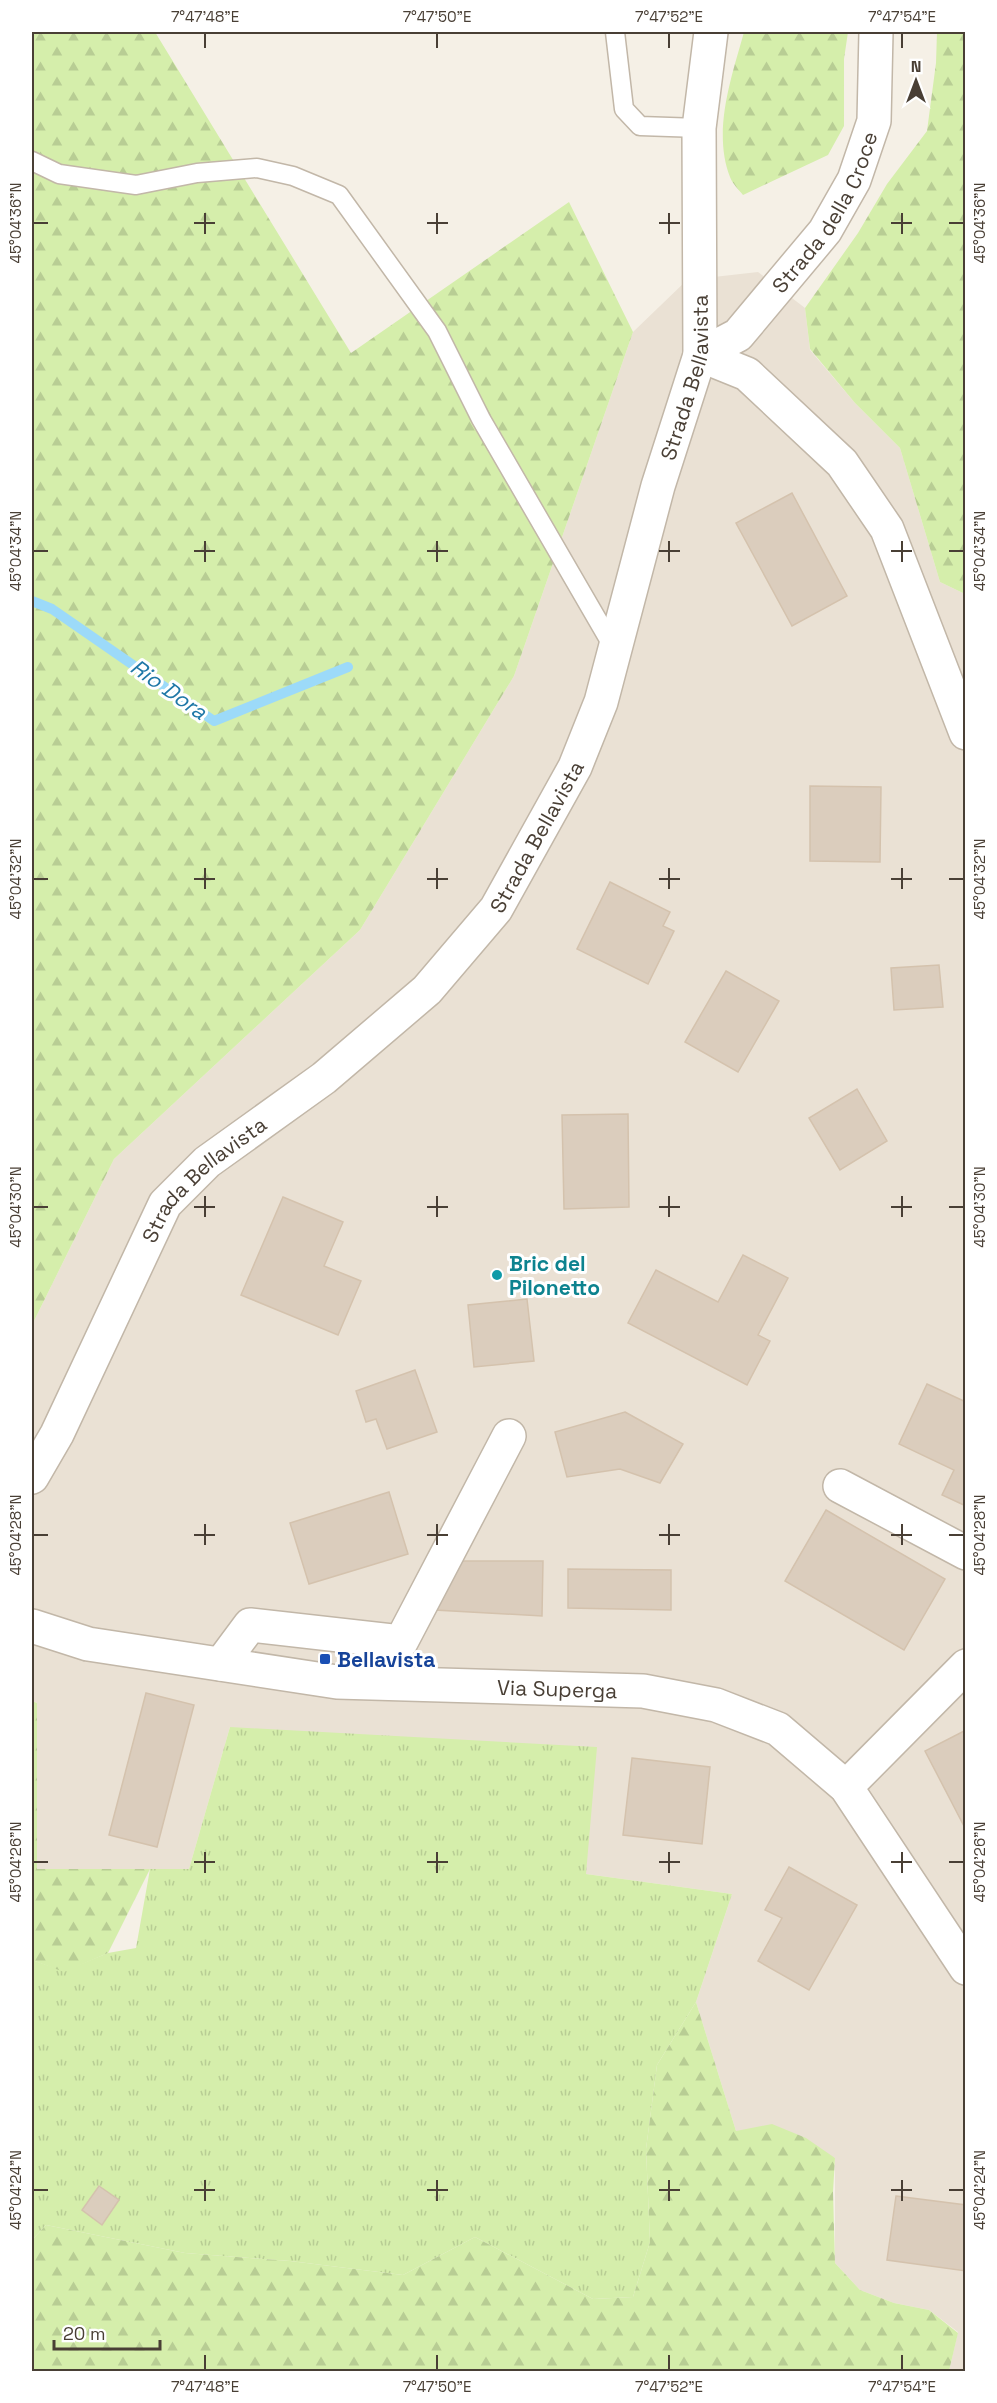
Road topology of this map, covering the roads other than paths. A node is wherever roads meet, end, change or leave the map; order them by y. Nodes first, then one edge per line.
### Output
1 (615, 32) edge
2 (711, 32) edge
3 (876, 32) edge
4 (699, 128) junction
5 (32, 161) edge
6 (700, 355) junction
7 (615, 650) junction
8 (966, 733) edge
9 (508, 1436) dead end
10 (32, 1478) edge
11 (840, 1486) dead end
12 (966, 1553) edge
13 (32, 1626) edge
14 (220, 1664) junction
15 (966, 1666) edge
16 (846, 1787) junction
17 (966, 1968) edge

1 - 4 lane
2 - 4 street, Strada Bellavista
3 - 6 street, Strada della Croce
4 - 6 street, Strada Bellavista
5 - 7 lane
6 - 7 street, Strada Bellavista
6 - 8 street
7 - 10 street, Strada Bellavista
9 - 14 street
11 - 12 street
13 - 14 street, Via Superga
14 - 16 street, Via Superga
15 - 16 street
16 - 17 street, Via Superga

